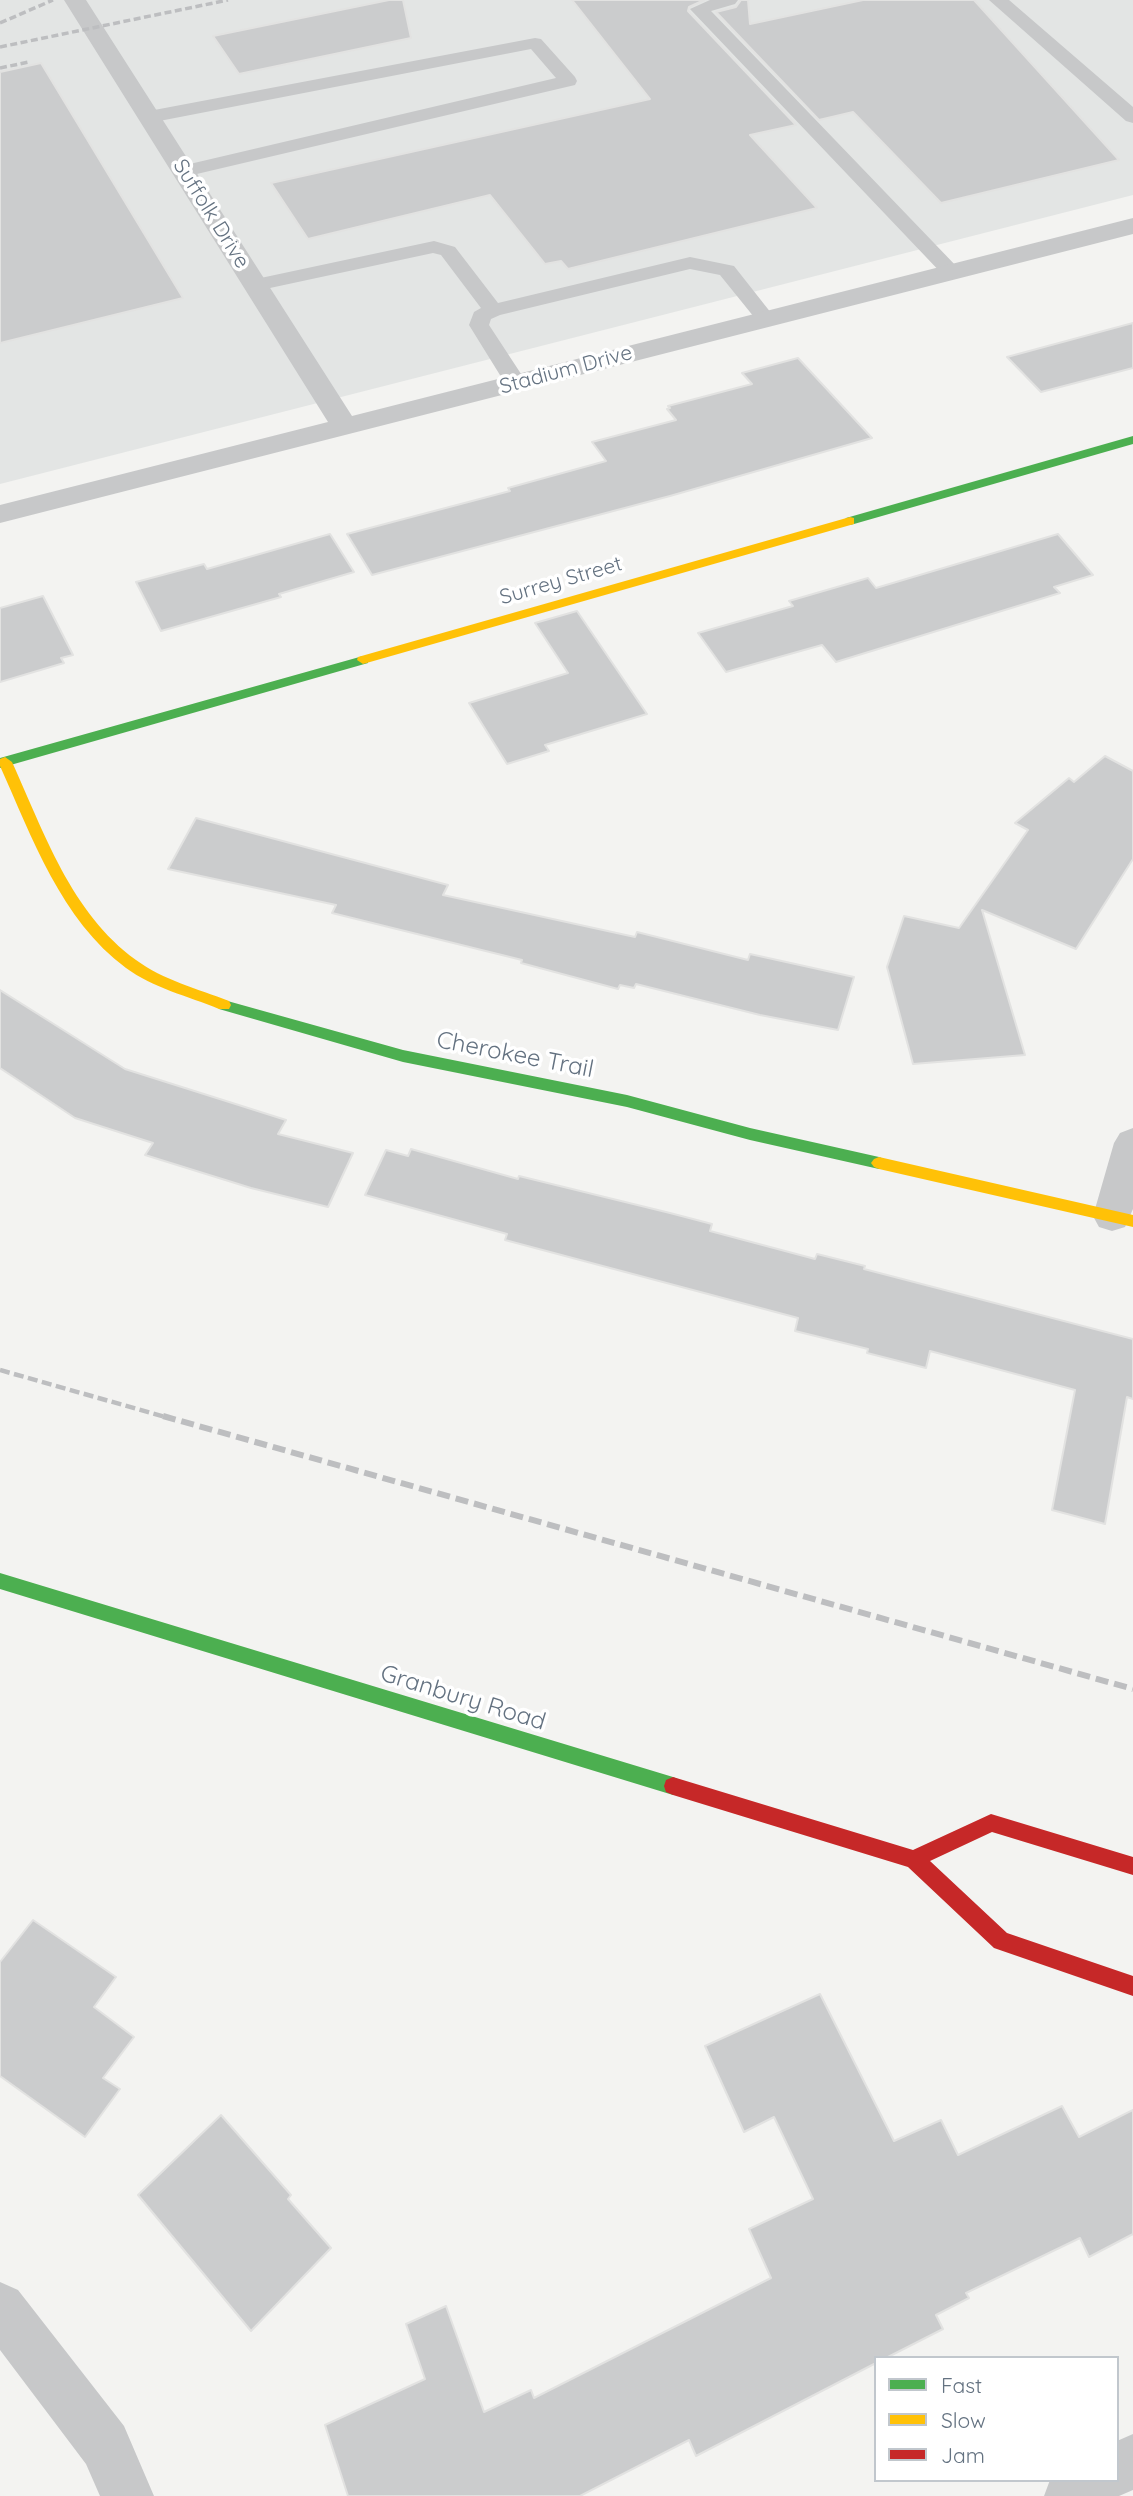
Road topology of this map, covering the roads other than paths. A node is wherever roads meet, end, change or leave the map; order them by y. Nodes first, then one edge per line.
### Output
1 (75, 0) edge
2 (729, 0) edge
3 (998, 0) edge
4 (149, 117) junction
5 (1133, 117) edge
6 (184, 171) junction
7 (1133, 226) edge
8 (952, 273) junction
9 (256, 285) junction
10 (493, 310) junction
11 (765, 318) junction
12 (516, 383) junction
13 (346, 428) junction
14 (1133, 440) edge
15 (0, 514) edge
16 (2, 762) edge
17 (1133, 1143) edge
18 (1122, 1218) edge
19 (0, 1581) edge
20 (914, 1859) junction
21 (1133, 1866) edge
22 (1133, 1986) edge
23 (0, 2308) edge
24 (1096, 2482) edge
25 (127, 2496) edge
26 (1071, 2496) edge

1 - 4 street, Suffolk Drive
2 - 8 lane
3 - 5 lane
4 - 6 street, Suffolk Drive
4 - 6 lane
6 - 9 street, Suffolk Drive
7 - 8 street, Stadium Drive
8 - 11 street, Stadium Drive
9 - 10 lane
9 - 13 street, Suffolk Drive
10 - 11 lane
10 - 12 lane
11 - 12 street, Stadium Drive
12 - 13 street, Stadium Drive
13 - 15 street, Stadium Drive
14 - 16 street, Surrey Street
16 - 18 street, Cherokee Trail
17 - 18 street
19 - 20 street, Granbury Road
20 - 21 street
20 - 22 street, Granbury Road
23 - 25 street
24 - 26 street

